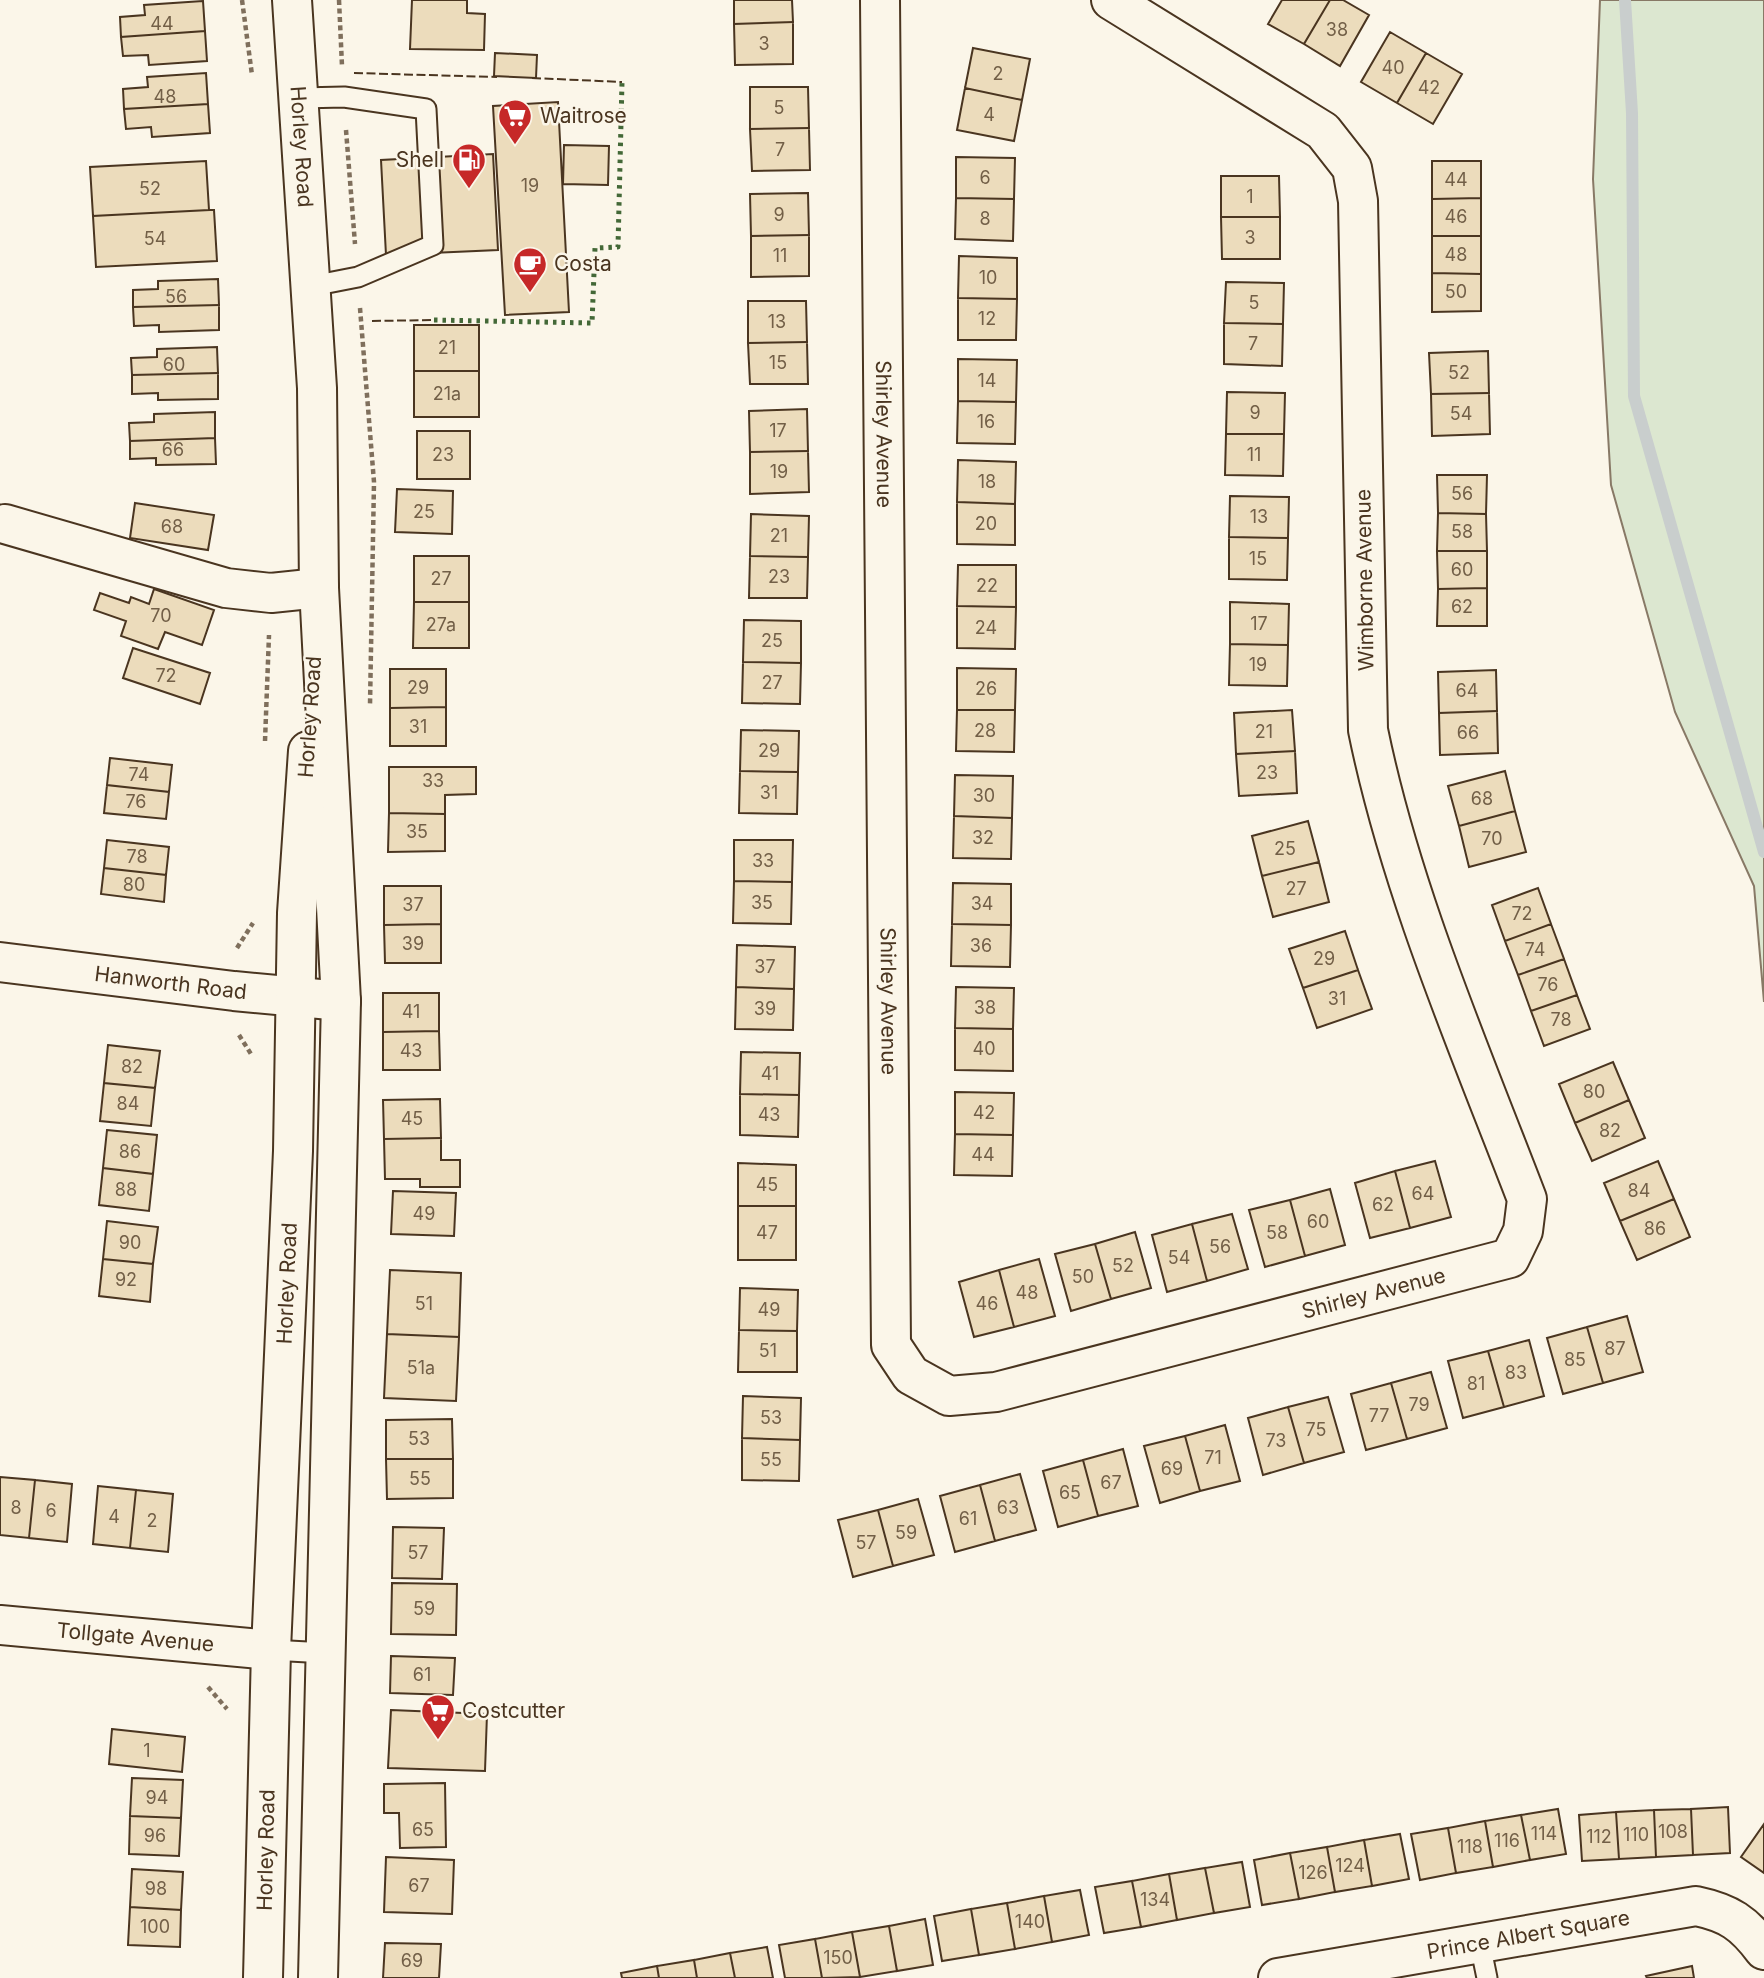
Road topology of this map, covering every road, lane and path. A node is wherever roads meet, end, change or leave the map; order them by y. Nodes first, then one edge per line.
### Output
1 (292, 0) edge
2 (880, 0) edge
3 (1111, 0) edge
4 (300, 98) junction
5 (312, 286) junction
6 (5, 524) dead end
7 (319, 589) junction
8 (0, 962) edge
9 (295, 997) junction
10 (341, 1000) junction
11 (1510, 1258) joint
12 (0, 1625) edge
13 (271, 1650) junction
14 (326, 1653) junction
15 (1764, 1950) edge
16 (1483, 1961) edge
17 (263, 1978) edge
18 (318, 1978) edge
19 (1278, 1978) edge

1 - 4 street, Horley Road
2 - 11 street, Shirley Avenue
3 - 11 street, Wimborne Avenue
4 - 5 street, Horley Road
4 - 5 lane
5 - 7 street, Horley Road
6 - 7 street
7 - 9 street, Horley Road
7 - 10 street, Horley Road
8 - 9 street, Hanworth Road
9 - 10 street, Hanworth Road
9 - 13 street, Horley Road
10 - 14 street, Horley Road
12 - 13 street, Tollgate Avenue
13 - 14 lane
13 - 17 street, Horley Road
14 - 18 street, Horley Road
15 - 16 street, Prince Albert Square
16 - 19 street, Prince Albert Square

